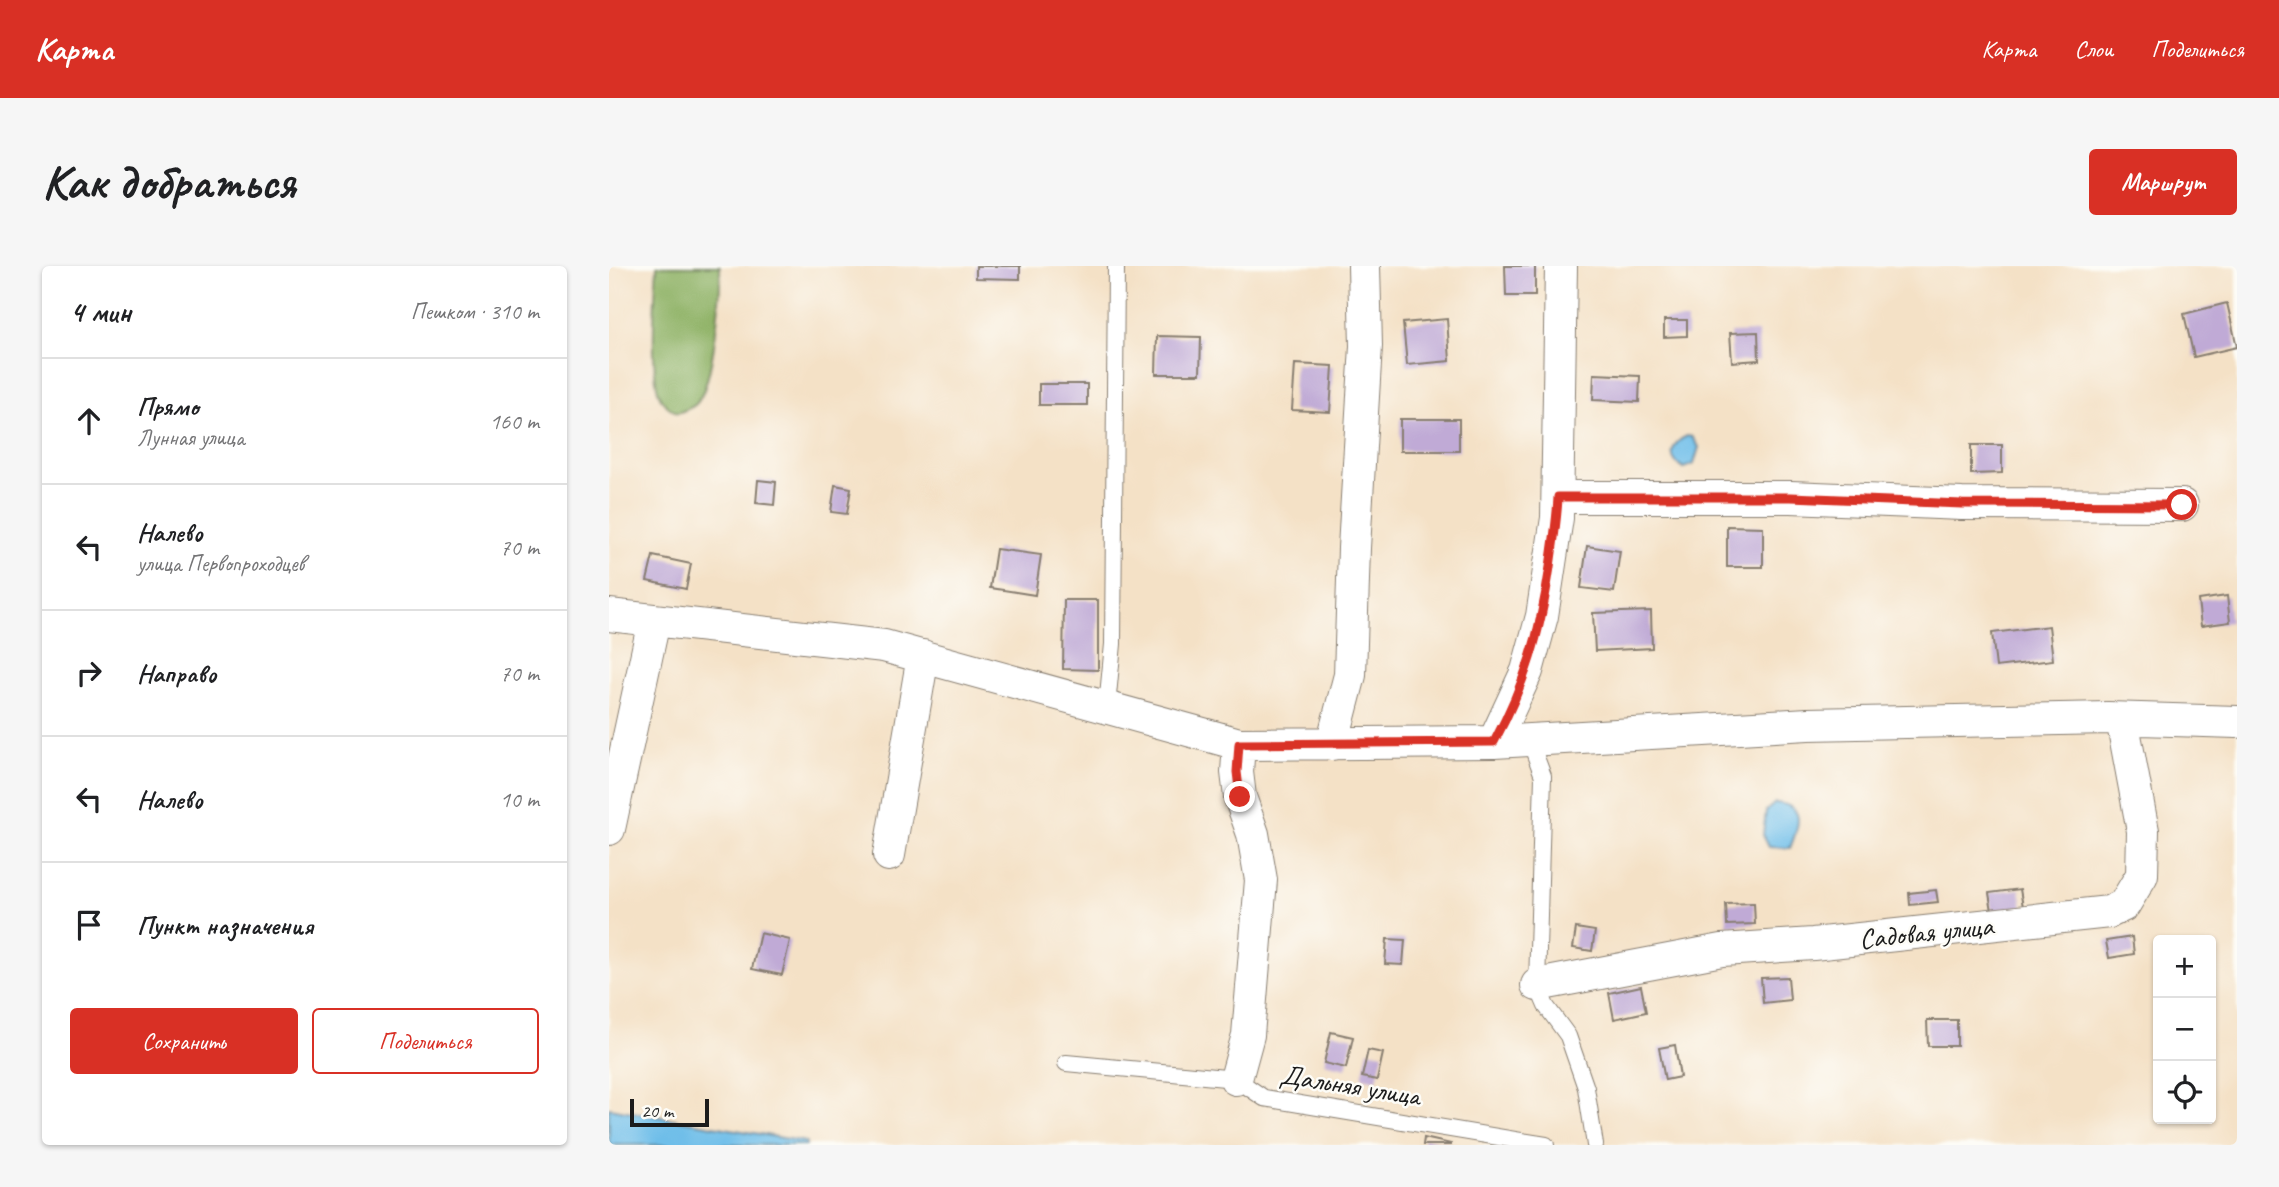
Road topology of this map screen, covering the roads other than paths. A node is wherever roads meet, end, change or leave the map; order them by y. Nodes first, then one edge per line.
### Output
1 (1116, 266) edge
2 (1364, 266) edge
3 (1561, 266) edge
4 (1558, 497) junction
5 (2182, 505) dead end
6 (609, 615) edge
7 (654, 621) junction
8 (923, 656) junction
9 (1107, 706) junction
10 (2122, 719) junction
11 (2237, 722) edge
12 (1530, 741) junction
13 (1494, 742) junction
14 (1239, 744) junction
15 (1332, 744) junction
16 (609, 829) edge
17 (889, 855) dead end
18 (1537, 985) junction
19 (1066, 1063) dead end
20 (1236, 1079) junction
21 (1546, 1145) edge
22 (1595, 1145) edge

1 - 9 lane
2 - 15 street
3 - 4 street
4 - 5 street
4 - 13 street
6 - 7 street
7 - 8 street
7 - 16 street
8 - 9 street
8 - 17 street
9 - 14 street
10 - 11 street
10 - 12 street
10 - 18 street, Садовая улица
12 - 13 street
12 - 18 lane
13 - 15 street
14 - 15 street
14 - 20 street
18 - 22 lane
19 - 20 lane, Дальняя улица
20 - 21 lane, Дальняя улица

